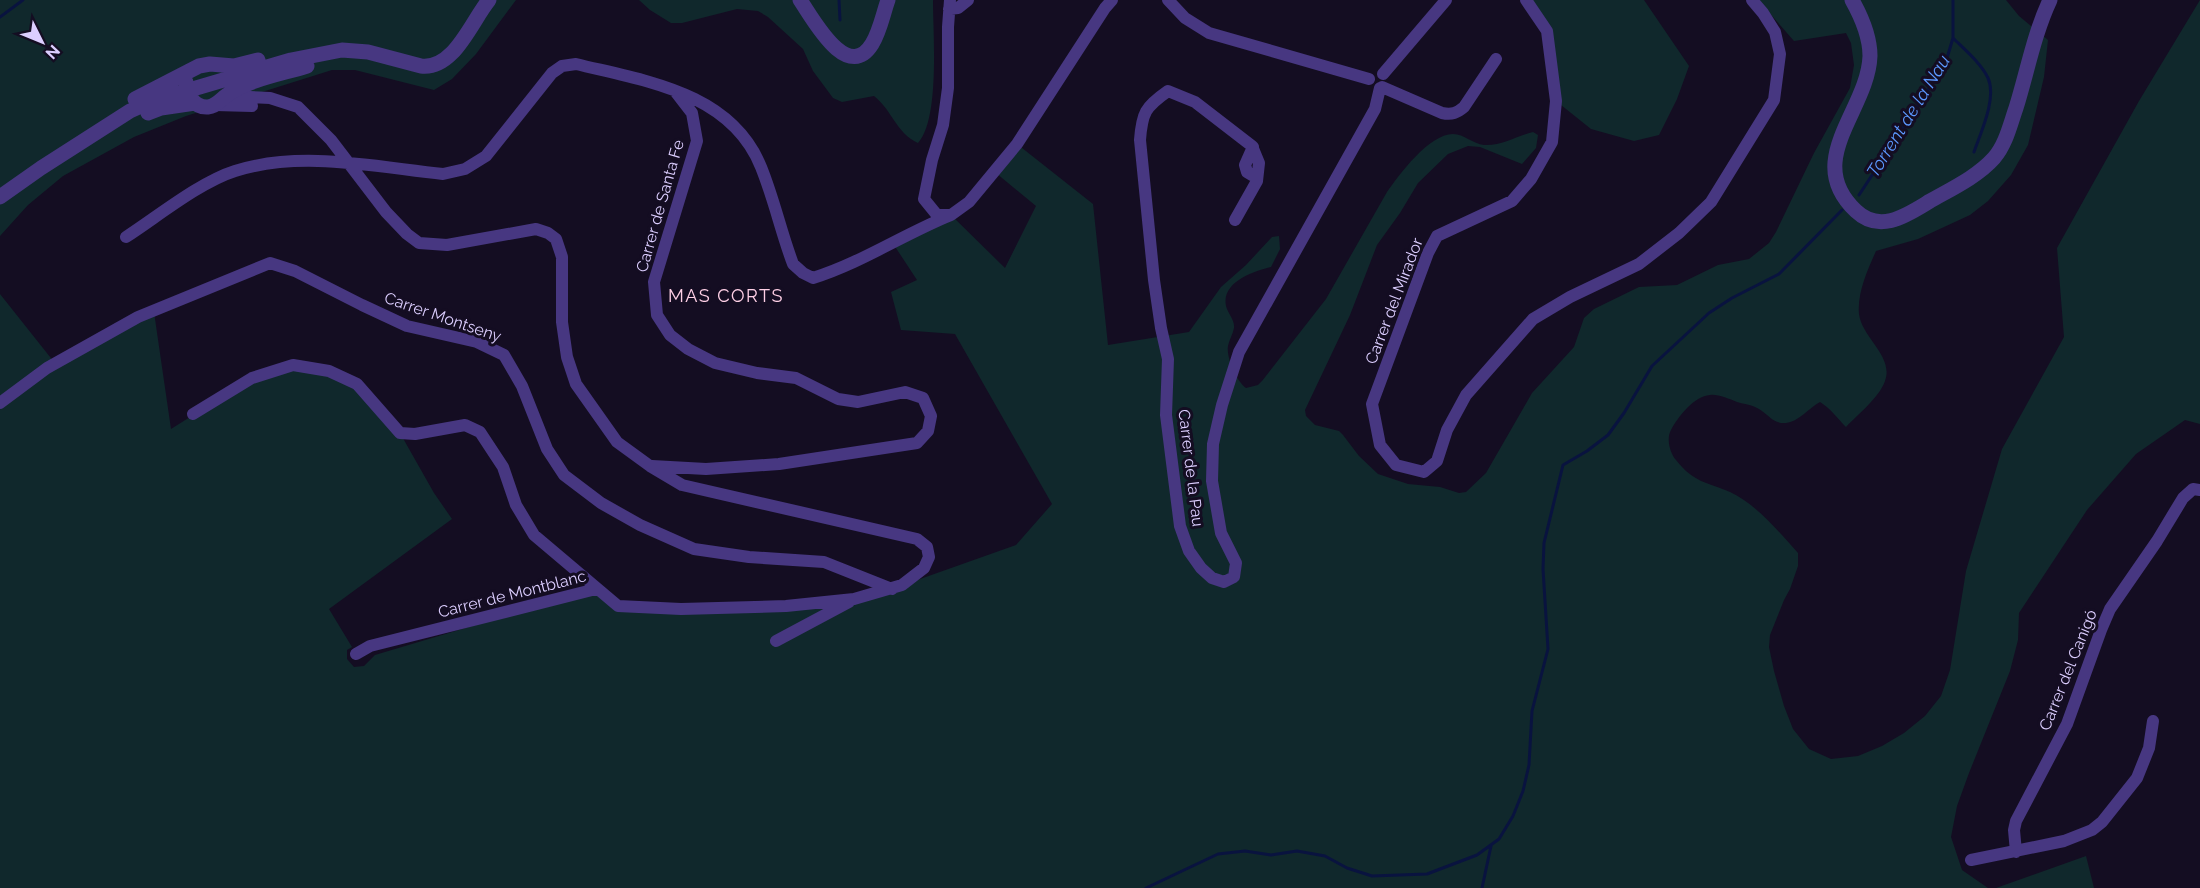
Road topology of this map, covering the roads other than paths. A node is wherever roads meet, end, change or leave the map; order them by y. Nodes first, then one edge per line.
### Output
1 (489, 0) edge
2 (800, 0) edge
3 (888, 0) edge
4 (968, 0) edge
5 (1112, 0) edge
6 (1168, 0) edge
7 (1446, 0) edge
8 (1526, 0) edge
9 (1752, 0) edge
10 (1852, 0) edge
11 (2050, 0) edge
12 (949, 5) edge
13 (327, 53) junction
14 (1496, 59) dead end
15 (216, 66) junction
16 (192, 70) junction
17 (226, 80) junction
18 (1382, 83) junction
19 (672, 88) junction
20 (191, 97) junction
21 (220, 101) junction
22 (65, 153) junction
23 (350, 164) junction
24 (0, 197) edge
25 (951, 215) junction
26 (1235, 220) dead end
27 (126, 237) dead end
28 (0, 403) edge
29 (192, 414) dead end
30 (650, 466) junction
31 (2200, 490) edge
32 (596, 589) junction
33 (892, 589) junction
34 (855, 599) junction
35 (776, 641) dead end
36 (356, 654) dead end
37 (2153, 721) dead end
38 (2016, 852) junction
39 (1971, 860) dead end

1 - 13 street
2 - 3 street
4 - 12 street
5 - 25 street
6 - 18 street
7 - 18 street
8 - 9 street, Carrer del Mirador
10 - 11 street
12 - 25 street
13 - 15 street
13 - 17 street
13 - 21 street
14 - 18 street
15 - 16 street
15 - 17 street
16 - 20 street
16 - 22 street
17 - 20 street
17 - 21 street
18 - 26 street, Carrer de la Pau
19 - 23 street
19 - 25 street
19 - 30 street, Carrer de Santa Fe
20 - 21 street
20 - 22 street
21 - 23 street
22 - 24 street
23 - 27 street
23 - 30 street
28 - 33 street, Carrer Montseny
29 - 32 street
30 - 33 street, Carrer de Montblanc
31 - 38 street, Carrer del Canigó
32 - 34 street, Carrer de Montblanc
32 - 36 street, Carrer de Montblanc
33 - 34 street, Carrer de Montblanc
34 - 35 street, Carrer de Montblanc
37 - 38 street
38 - 39 street

